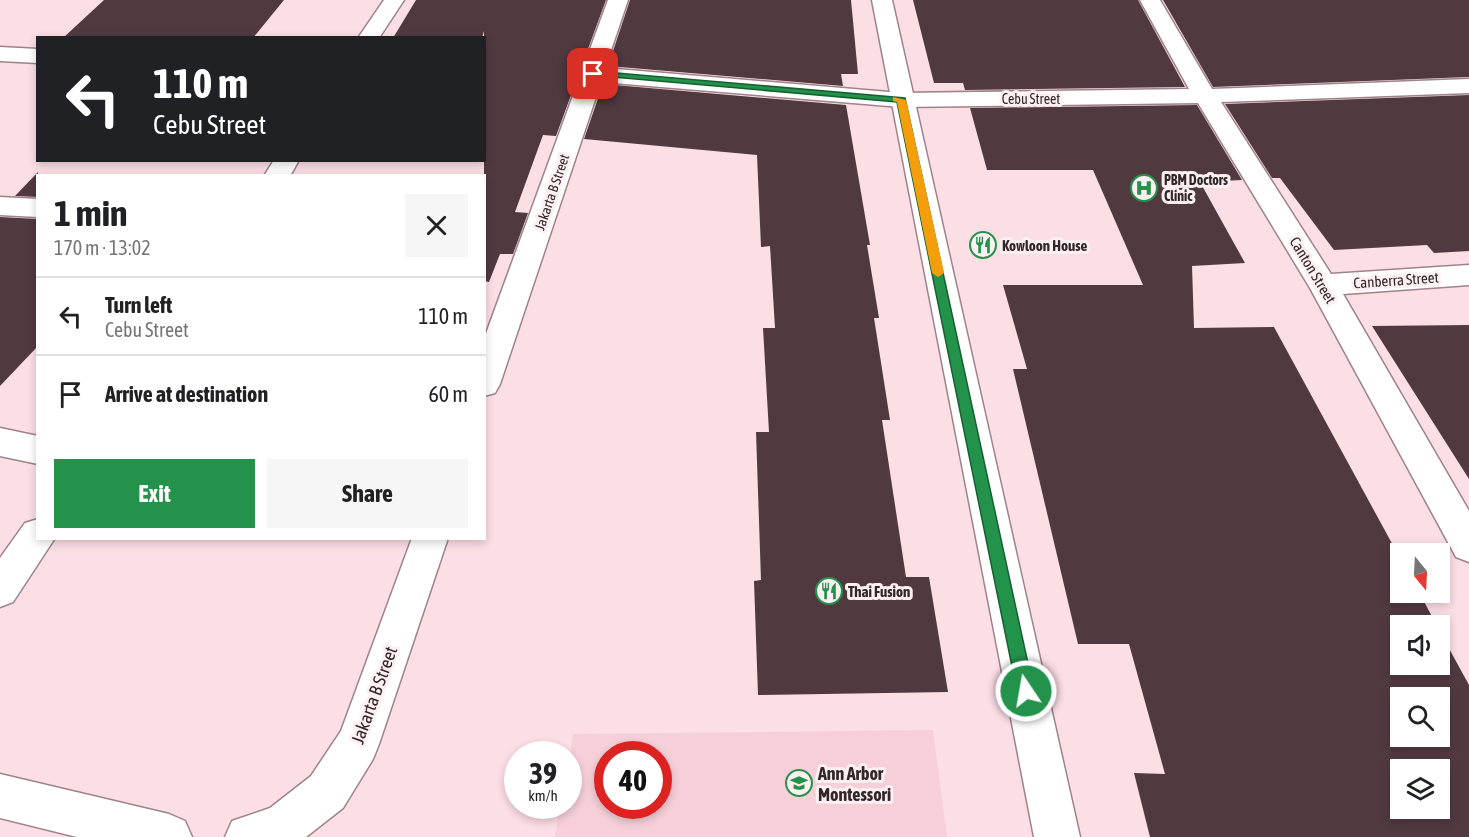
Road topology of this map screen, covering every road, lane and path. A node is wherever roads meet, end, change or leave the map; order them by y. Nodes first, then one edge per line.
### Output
1 (394, 0) edge
2 (618, 0) edge
3 (882, 0) edge
4 (1150, 0) edge
5 (369, 36) edge
6 (0, 54) edge
7 (36, 56) edge
8 (593, 74) junction
9 (1469, 86) edge
10 (1205, 96) junction
11 (902, 100) junction
12 (0, 206) edge
13 (36, 208) edge
14 (1469, 275) edge
15 (1323, 285) junction
16 (486, 378) edge
17 (0, 442) edge
18 (36, 450) edge
19 (36, 538) edge
20 (429, 540) edge
21 (1469, 545) edge
22 (0, 589) edge
23 (0, 796) edge
24 (264, 832) edge
25 (170, 837) edge
26 (1057, 837) edge

1 - 5 street
2 - 8 street, Jakarta B Street
3 - 11 street
4 - 10 street, Canton Street
6 - 7 street
8 - 11 street, Cebu Street
8 - 16 street, Jakarta B Street
9 - 10 street, Cebu Street
10 - 11 street, Cebu Street
10 - 15 street, Canton Street
11 - 26 street
12 - 13 street
14 - 15 street, Canberra Street
15 - 21 street, Canton Street
17 - 18 street
19 - 22 street
20 - 24 street, Jakarta B Street
23 - 25 street

